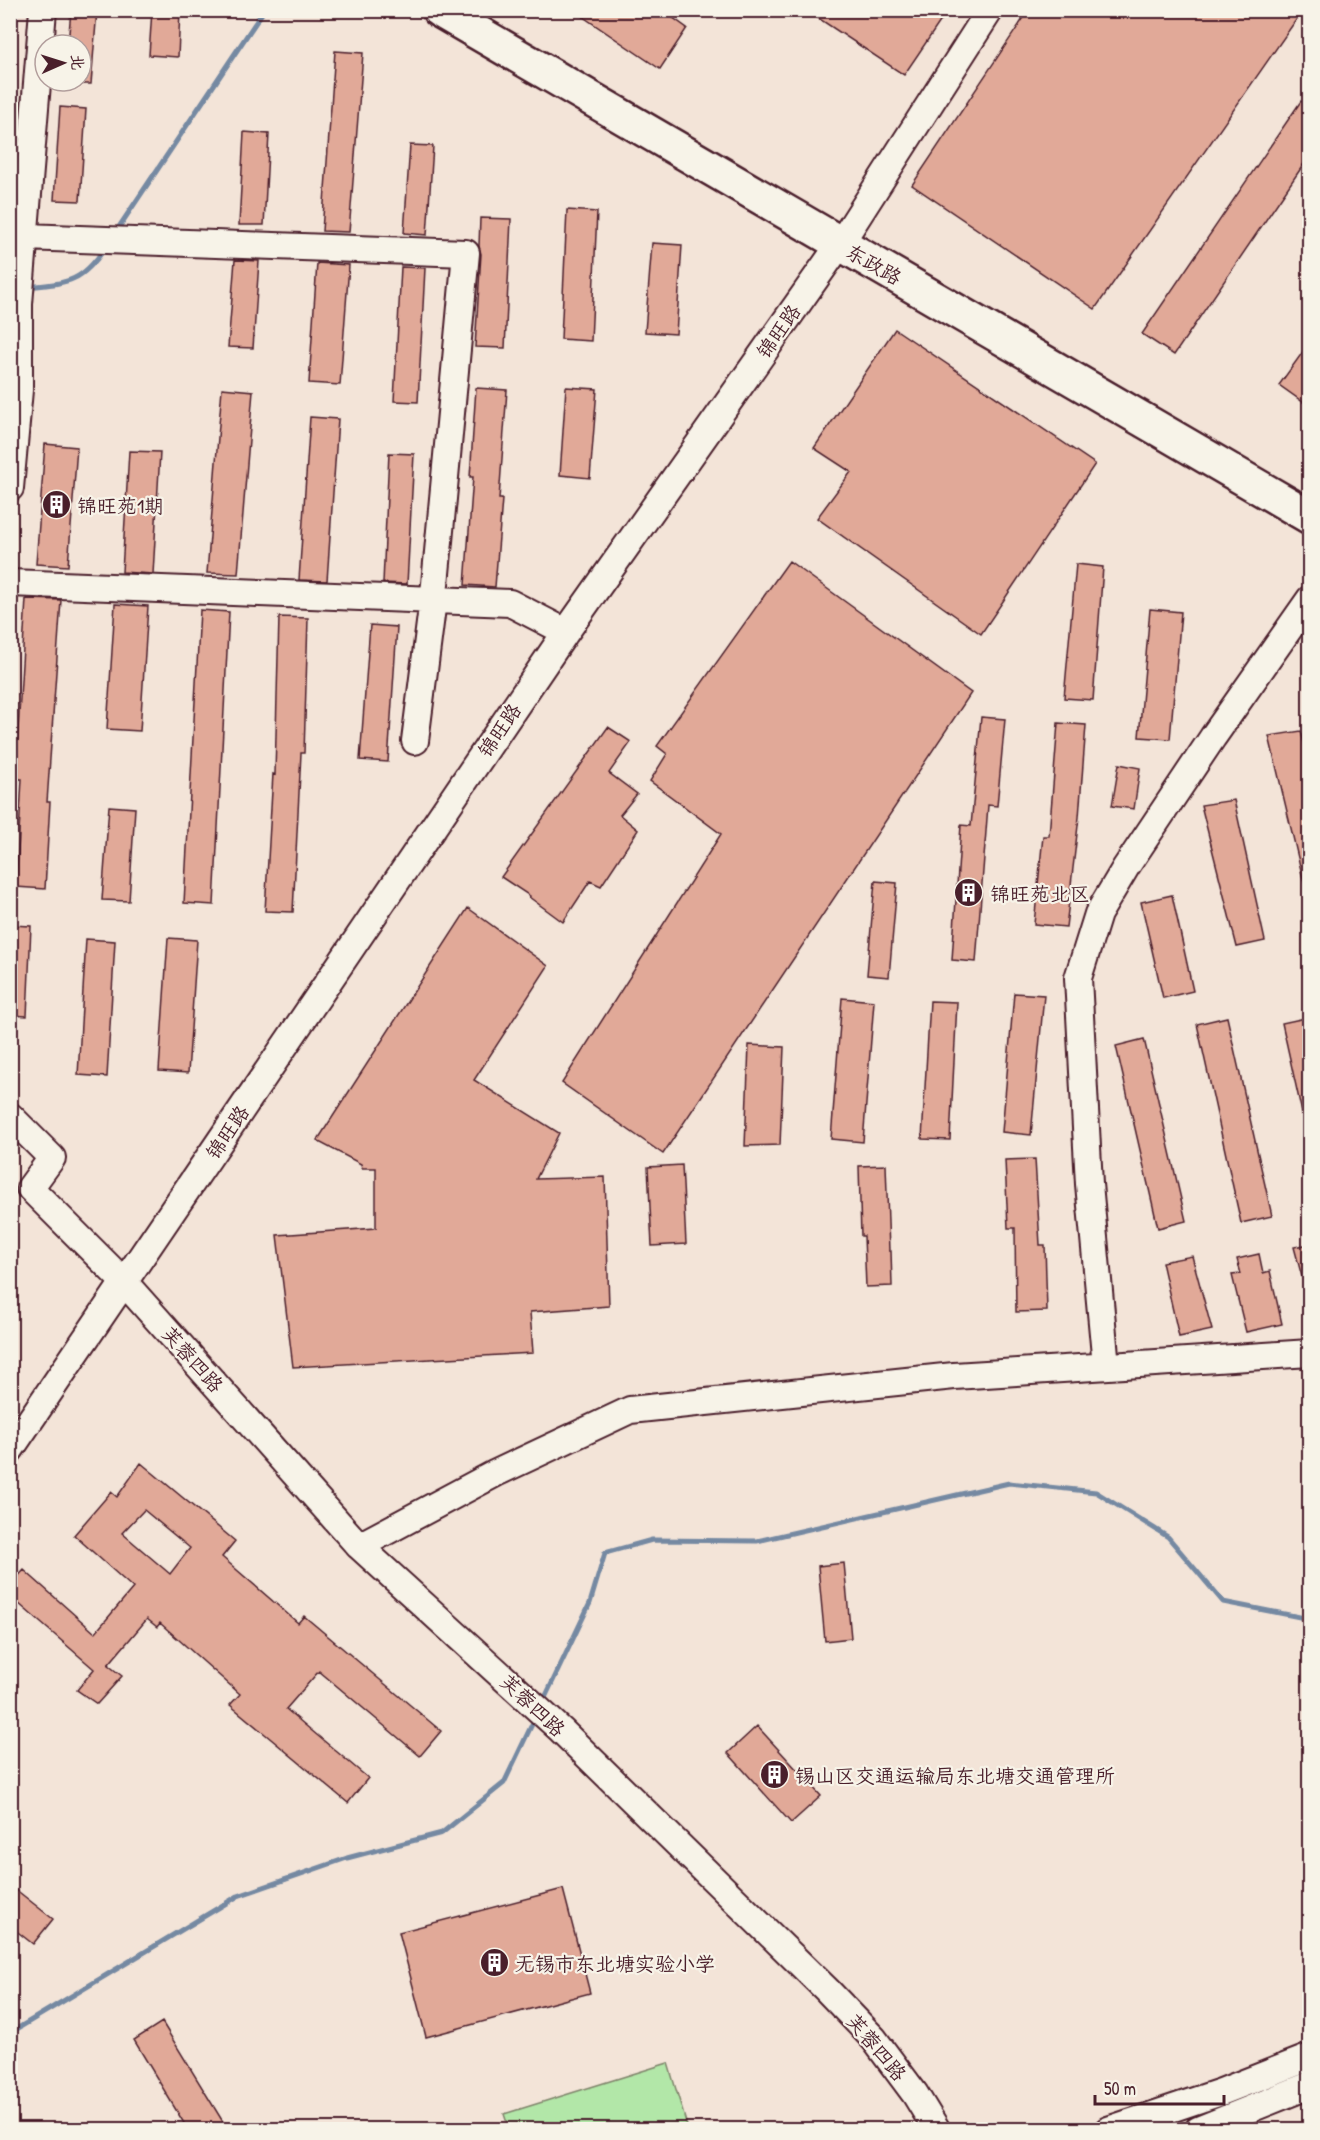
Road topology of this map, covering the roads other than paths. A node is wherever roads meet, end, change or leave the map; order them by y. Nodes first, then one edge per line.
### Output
1 (43, 10) edge
2 (439, 10) edge
3 (477, 10) edge
4 (990, 10) edge
5 (845, 236) junction
6 (25, 237) junction
7 (10, 488) edge
8 (1310, 495) edge
9 (1310, 517) edge
10 (10, 583) edge
11 (433, 599) junction
12 (1310, 599) edge
13 (566, 632) junction
14 (415, 741) dead end
15 (10, 1116) edge
16 (124, 1282) junction
17 (1310, 1353) edge
18 (1106, 1366) junction
19 (10, 1450) edge
20 (359, 1546) junction
21 (1310, 2057) edge
22 (1310, 2085) edge
23 (938, 2130) edge
24 (1108, 2130) edge
25 (1198, 2130) edge

1 - 6 street
2 - 5 main road, 东政路
3 - 5 main road, 东政路
4 - 5 street, 锦旺路
5 - 8 main road, 东政路
5 - 9 main road, 东政路
5 - 13 street, 锦旺路
6 - 7 street
6 - 11 street
10 - 11 street
11 - 13 street
11 - 14 street
12 - 18 street
13 - 16 street, 锦旺路
15 - 16 street, 芙蓉四路
16 - 19 street, 锦旺路
16 - 20 street, 芙蓉四路
17 - 18 street
18 - 20 street
20 - 23 street, 芙蓉四路
21 - 24 street
22 - 25 street

